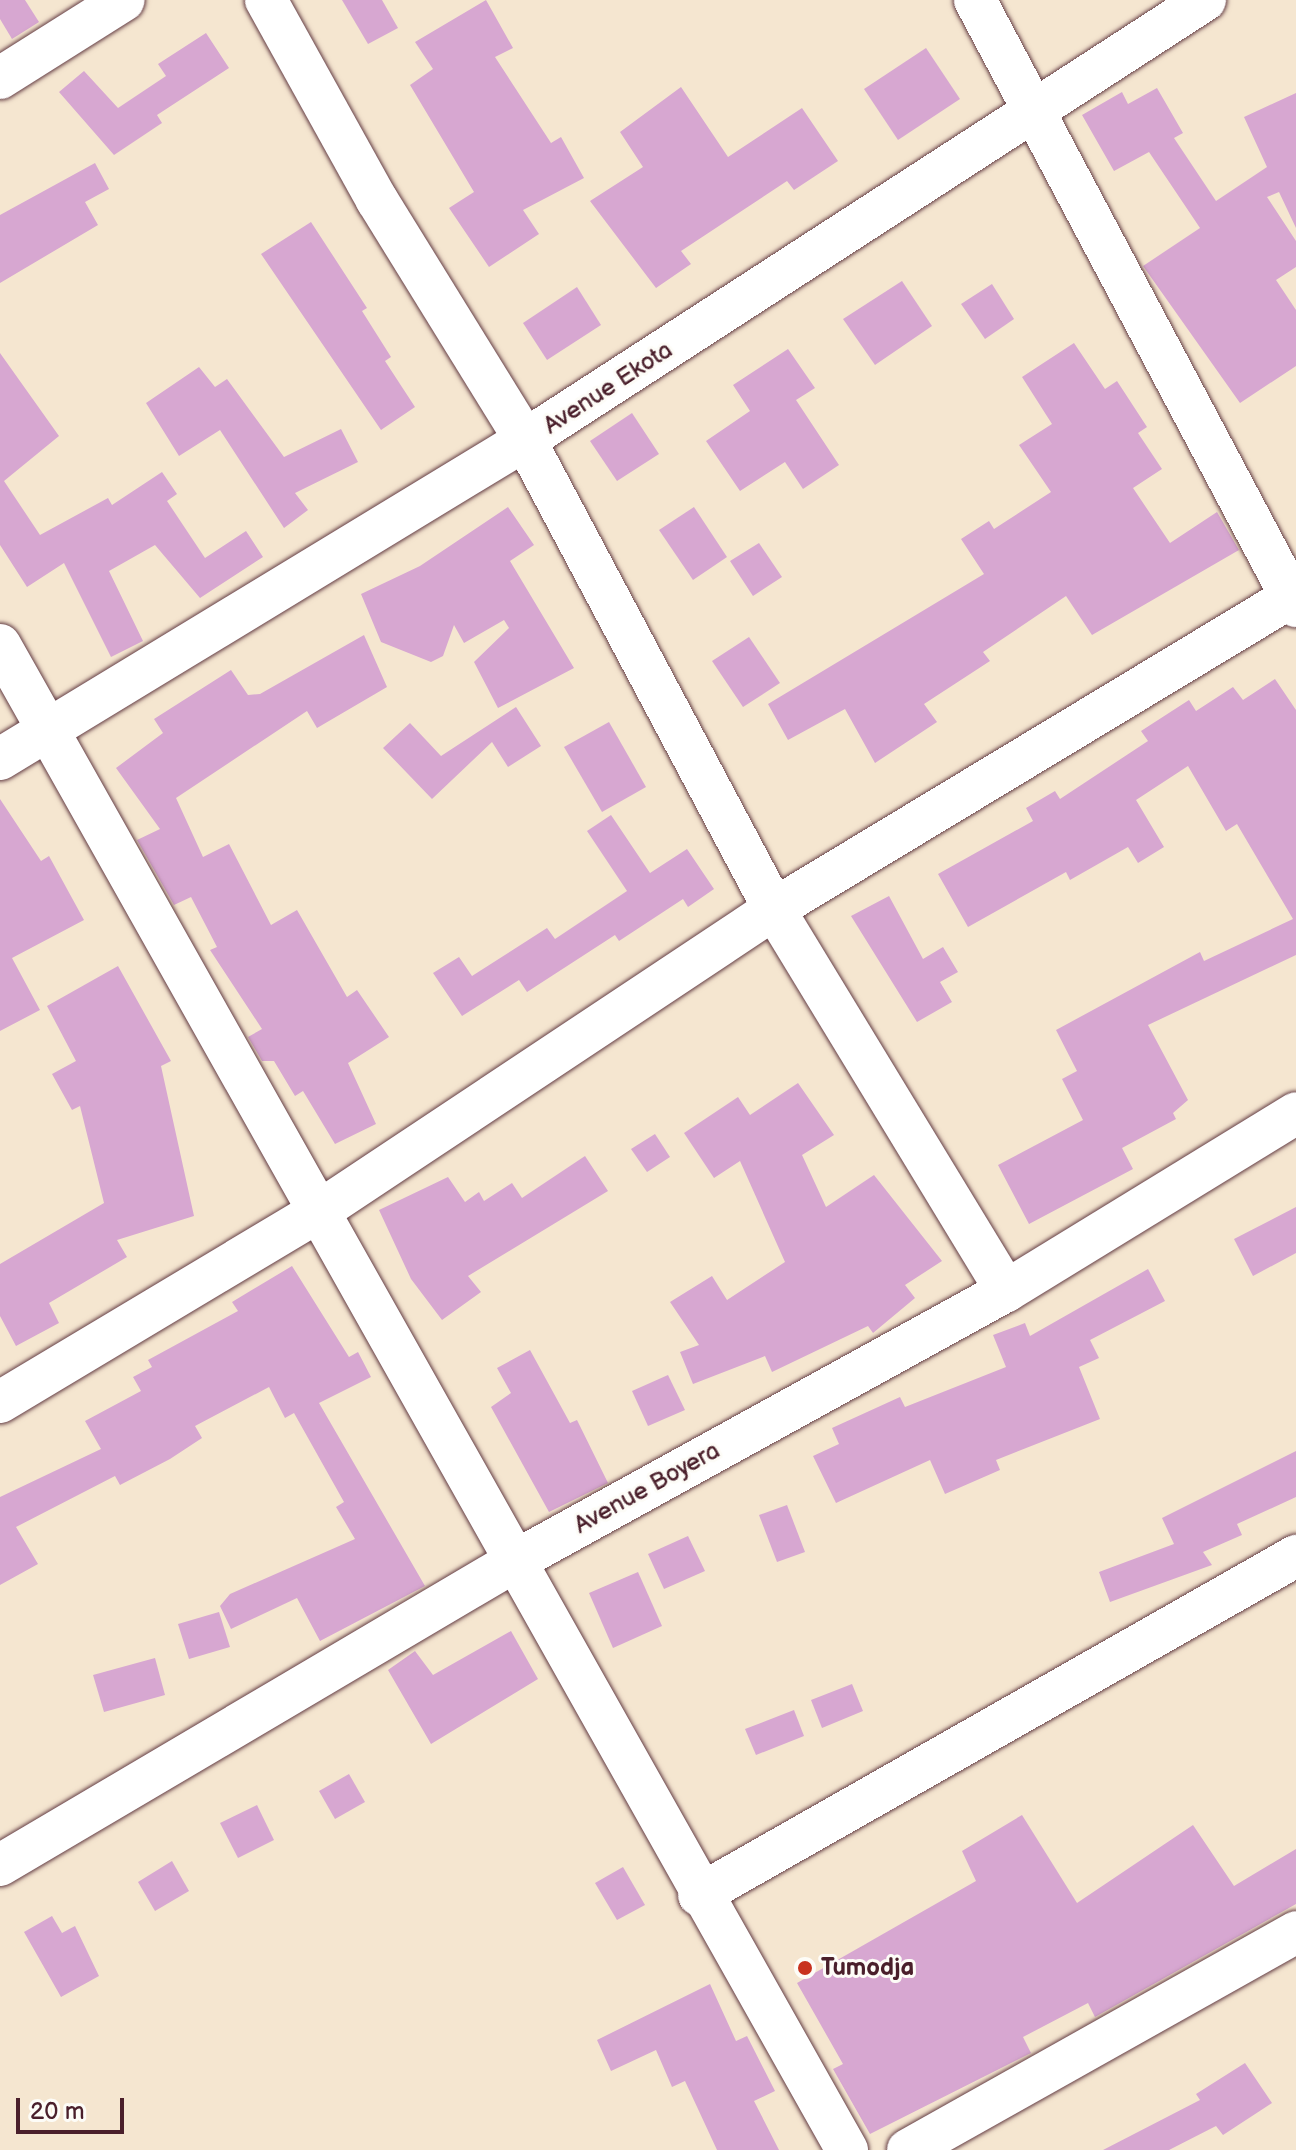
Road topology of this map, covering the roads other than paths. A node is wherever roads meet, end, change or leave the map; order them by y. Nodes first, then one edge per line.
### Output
1 (124, 0) edge
2 (266, 0) edge
3 (975, 0) edge
4 (1205, 0) edge
5 (0, 78) edge
6 (1040, 112) junction
7 (525, 440) junction
8 (1294, 599) edge
9 (0, 645) edge
10 (49, 726) junction
11 (0, 759) edge
12 (774, 909) junction
13 (1296, 1113) edge
14 (318, 1212) junction
15 (1006, 1291) junction
16 (0, 1402) edge
17 (1296, 1556) edge
18 (517, 1560) junction
19 (0, 1865) edge
20 (699, 1895) junction
21 (1296, 1932) edge
22 (847, 2150) edge
23 (908, 2150) edge

1 - 5 street
2 - 7 street
3 - 6 street
4 - 6 street, Avenue Ekota
6 - 7 street, Avenue Ekota
6 - 8 street
7 - 10 street, Avenue Ekota
7 - 12 street
8 - 12 street
9 - 10 street
10 - 11 street, Avenue Ekota
10 - 14 street
12 - 14 street
12 - 15 street
13 - 15 street, Avenue Boyera
14 - 16 street
14 - 18 street
15 - 18 street, Avenue Boyera
17 - 20 street
18 - 19 street, Avenue Boyera
18 - 20 street
20 - 22 street
21 - 23 street

